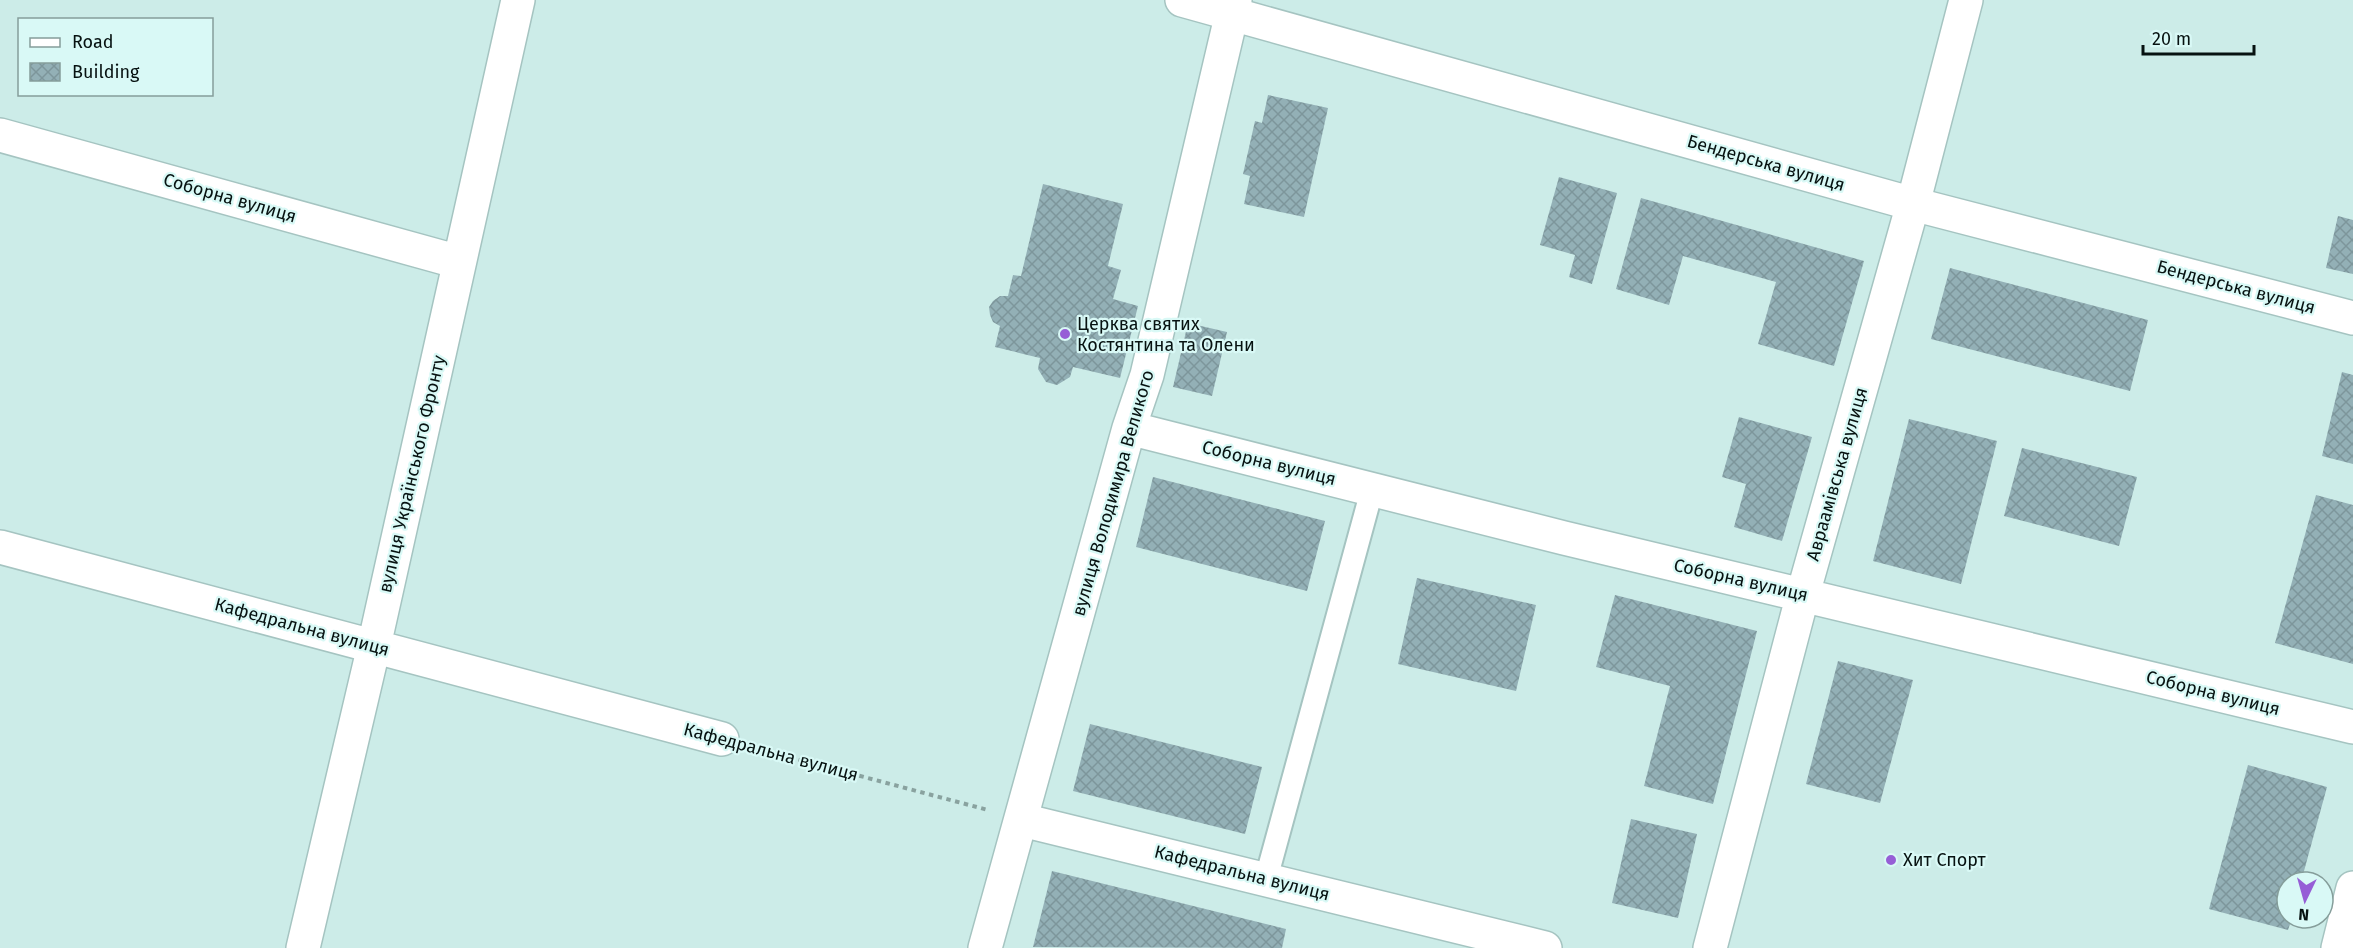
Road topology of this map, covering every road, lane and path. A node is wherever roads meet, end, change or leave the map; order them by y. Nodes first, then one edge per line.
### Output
1 (518, 0) edge
2 (1182, 0) edge
3 (1966, 0) edge
4 (1234, 7) edge
5 (0, 135) edge
6 (1913, 204) junction
7 (459, 262) junction
8 (2353, 318) edge
9 (1129, 428) junction
10 (1372, 490) junction
11 (0, 547) edge
12 (1803, 594) junction
13 (374, 646) junction
14 (2353, 727) edge
15 (722, 739) joint
16 (1022, 819) junction
17 (1266, 879) junction
18 (2353, 888) edge
19 (303, 948) edge
20 (985, 948) edge
21 (1545, 948) edge
22 (1710, 948) edge
23 (2338, 948) edge

1 - 7 street, вулиця Українського Фронту
2 - 4 street, Бендерська вулиця
3 - 6 street, Авраамівська вулиця
4 - 6 street, Бендерська вулиця
4 - 9 street, вулиця Володимира Великого
5 - 7 street, Соборна вулиця
6 - 8 street, Бендерська вулиця
6 - 12 street, Авраамівська вулиця
7 - 13 street, вулиця Українського Фронту
9 - 10 street, Соборна вулиця
9 - 16 street, вулиця Володимира Великого
10 - 12 street, Соборна вулиця
10 - 17 lane
11 - 13 street, Кафедральна вулиця
12 - 14 street, Соборна вулиця
12 - 22 street, Авраамівська вулиця
13 - 15 street, Кафедральна вулиця
13 - 19 street, вулиця Українського Фронту
15 - 16 path, Кафедральна вулиця
16 - 17 street, Кафедральна вулиця
16 - 20 street, вулиця Володимира Великого
17 - 21 street, Кафедральна вулиця
18 - 23 street

